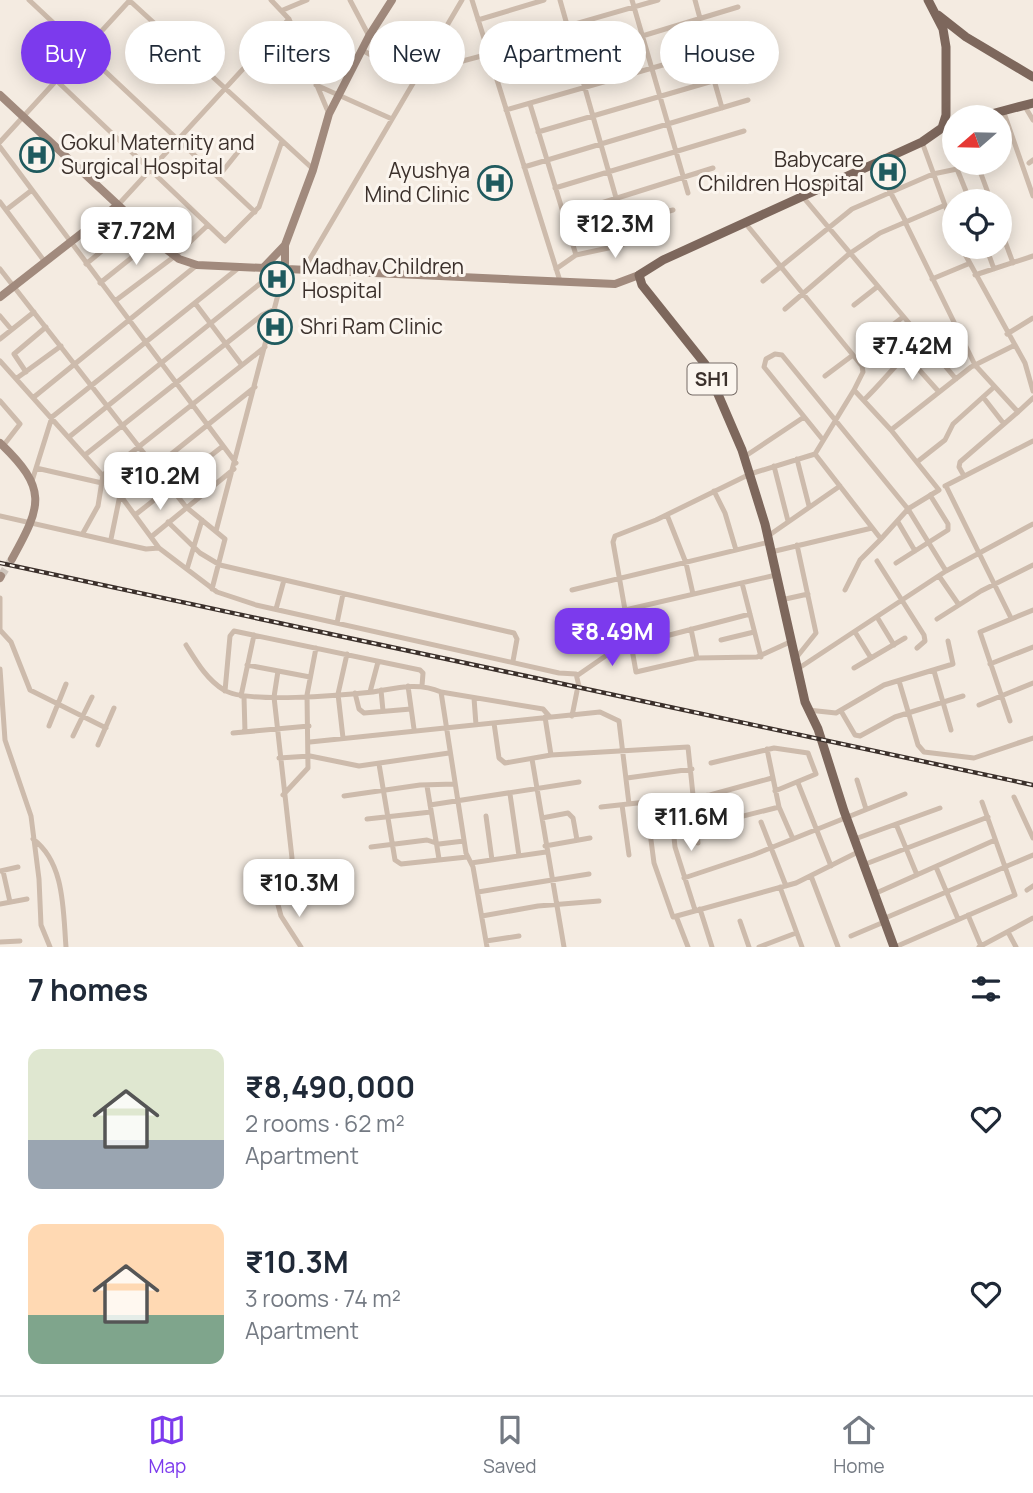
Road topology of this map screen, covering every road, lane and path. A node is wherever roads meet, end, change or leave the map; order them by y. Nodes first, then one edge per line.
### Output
1 (29, 0) edge
2 (130, 0) edge
3 (271, 0) edge
4 (287, 0) edge
5 (307, 0) edge
6 (350, 0) edge
7 (392, 0) edge
8 (462, 0) edge
9 (472, 0) edge
10 (544, 0) edge
11 (560, 0) edge
12 (658, 0) edge
13 (695, 0) edge
14 (928, 0) edge
15 (633, 4) edge
16 (738, 6) dead end
17 (290, 7) junction
18 (283, 10) junction
19 (937, 15) junction
20 (289, 19) joint
21 (699, 19) junction
22 (478, 20) joint
23 (52, 21) edge
24 (111, 21) edge
25 (379, 21) edge
26 (450, 21) edge
27 (566, 21) edge
28 (582, 21) edge
29 (638, 21) edge
30 (646, 35) edge
31 (369, 36) joint
32 (646, 47) edge
33 (362, 50) junction
34 (369, 54) edge
35 (660, 66) edge
36 (652, 68) junction
37 (111, 76) edge
38 (1033, 77) edge
39 (54, 84) edge
40 (60, 84) edge
41 (414, 84) edge
42 (498, 84) edge
43 (584, 84) edge
44 (700, 84) edge
45 (714, 84) edge
46 (316, 85) joint
47 (585, 87) junction
48 (225, 88) junction
49 (340, 93) junction
50 (0, 95) edge
51 (660, 96) junction
52 (748, 100) dead end
53 (530, 104) junction
54 (1028, 104) edge
55 (946, 105) edge
56 (722, 108) junction
57 (506, 110) junction
58 (329, 114) junction
59 (593, 115) junction
60 (24, 117) junction
61 (391, 120) junction
62 (1033, 120) edge
63 (668, 123) junction
64 (942, 128) edge
65 (744, 131) dead end
66 (538, 132) junction
67 (1012, 137) edge
68 (178, 139) junction
69 (282, 141) junction
70 (600, 142) junction
71 (922, 142) junction
72 (0, 144) edge
73 (238, 152) dead end
74 (676, 152) junction
75 (546, 160) junction
76 (875, 163) junction
77 (524, 167) junction
78 (712, 168) dead end
79 (150, 170) junction
80 (313, 170) junction
81 (609, 171) junction
82 (933, 174) junction
83 (218, 177) junction
84 (683, 177) junction
85 (555, 188) junction
86 (965, 189) edge
87 (32, 190) junction
88 (890, 191) junction
89 (688, 193) dead end
90 (1033, 196) edge
91 (803, 197) junction
92 (617, 198) junction
93 (0, 202) edge
94 (942, 203) edge
95 (118, 205) junction
96 (942, 206) edge
97 (6, 210) junction
98 (673, 210) dead end
99 (255, 212) junction
100 (622, 214) junction
101 (563, 215) junction
102 (137, 222) junction
103 (906, 222) junction
104 (625, 223) junction
105 (746, 224) junction
106 (208, 225) junction
107 (827, 226) junction
108 (568, 230) junction
109 (155, 239) junction
110 (71, 241) junction
111 (285, 245) junction
112 (849, 254) junction
113 (175, 256) junction
114 (576, 256) junction
115 (1033, 256) edge
116 (966, 259) edge
117 (990, 259) edge
118 (1012, 259) edge
119 (45, 262) junction
120 (1013, 262) junction
121 (86, 264) junction
122 (968, 264) junction
123 (197, 265) junction
124 (241, 266) junction
125 (780, 266) junction
126 (264, 267) junction
127 (0, 268) edge
128 (282, 268) junction
129 (303, 269) junction
130 (556, 269) junction
131 (994, 269) junction
132 (639, 275) junction
133 (975, 275) junction
134 (932, 279) junction
135 (560, 281) junction
136 (763, 281) dead end
137 (100, 283) junction
138 (13, 286) junction
139 (877, 287) junction
140 (803, 294) junction
141 (0, 297) edge
142 (116, 302) junction
143 (195, 303) junction
144 (854, 305) dead end
145 (275, 309) junction
146 (785, 309) dead end
147 (34, 312) junction
148 (0, 316) edge
149 (903, 317) junction
150 (1033, 318) edge
151 (131, 319) junction
152 (211, 324) junction
153 (46, 327) junction
154 (11, 329) junction
155 (1007, 334) junction
156 (877, 337) dead end
157 (0, 339) edge
158 (923, 340) junction
159 (147, 342) junction
160 (226, 344) junction
161 (1015, 345) junction
162 (61, 346) junction
163 (265, 347) junction
164 (905, 354) junction
165 (853, 355) junction
166 (1033, 358) edge
167 (0, 360) edge
168 (1025, 363) junction
169 (75, 364) junction
170 (162, 364) junction
171 (241, 364) junction
172 (975, 365) junction
173 (26, 372) junction
174 (825, 376) dead end
175 (17, 378) junction
176 (956, 379) junction
177 (176, 384) junction
178 (92, 385) junction
179 (255, 387) junction
180 (993, 388) junction
181 (854, 390) junction
182 (1033, 391) edge
183 (939, 392) junction
184 (34, 397) junction
185 (983, 397) junction
186 (1033, 398) edge
187 (864, 400) junction
188 (0, 401) edge
189 (191, 404) junction
190 (108, 406) junction
191 (1018, 412) junction
192 (52, 417) junction
193 (804, 417) junction
194 (835, 420) junction
195 (1004, 424) junction
196 (123, 425) junction
197 (207, 425) junction
198 (891, 430) junction
199 (69, 437) junction
200 (823, 440) junction
201 (1033, 441) edge
202 (1, 444) edge
203 (139, 446) junction
204 (223, 446) junction
205 (814, 454) junction
206 (85, 455) junction
207 (744, 457) junction
208 (797, 459) junction
209 (917, 462) junction
210 (156, 466) junction
211 (235, 466) junction
212 (774, 466) junction
213 (36, 468) junction
214 (750, 474) junction
215 (103, 475) junction
216 (964, 476) junction
217 (32, 481) junction
218 (102, 483) junction
219 (171, 486) junction
220 (840, 486) junction
221 (942, 488) junction
222 (714, 491) junction
223 (120, 495) junction
224 (930, 495) junction
225 (809, 506) junction
226 (186, 507) junction
227 (908, 509) junction
228 (135, 515) junction
229 (667, 515) junction
230 (0, 516) edge
231 (202, 520) junction
232 (788, 521) junction
233 (31, 522) junction
234 (898, 522) junction
235 (168, 523) junction
236 (1033, 524) edge
237 (872, 528) junction
238 (216, 531) junction
239 (83, 533) junction
240 (151, 537) junction
241 (111, 539) junction
242 (881, 539) junction
243 (769, 543) junction
244 (929, 544) junction
245 (797, 545) junction
246 (193, 546) junction
247 (159, 548) junction
248 (736, 550) junction
249 (915, 551) junction
250 (981, 552) junction
251 (12, 559) tunnel mouth
252 (877, 562) dead end
253 (686, 563) junction
254 (896, 563) dead end
255 (220, 565) junction
256 (1033, 565) edge
257 (187, 569) junction
258 (946, 571) junction
259 (776, 575) junction
260 (939, 576) junction
261 (620, 578) junction
262 (284, 580) junction
263 (742, 583) junction
264 (995, 584) junction
265 (212, 589) junction
266 (572, 590) dead end
267 (845, 590) dead end
268 (343, 594) junction
269 (693, 594) junction
270 (808, 594) junction
271 (0, 598) edge
272 (781, 600) junction
273 (902, 601) junction
274 (959, 605) junction
275 (276, 609) junction
276 (626, 610) junction
277 (1033, 610) edge
278 (750, 614) junction
279 (877, 617) junction
280 (1012, 618) junction
281 (937, 619) dead end
282 (582, 620) dead end
283 (337, 623) junction
284 (691, 628) junction
285 (0, 630) edge
286 (754, 632) junction
287 (855, 632) junction
288 (254, 635) junction
289 (662, 637) dead end
290 (905, 638) dead end
291 (630, 639) junction
292 (721, 640) dead end
293 (948, 641) dead end
294 (790, 642) junction
295 (894, 645) junction
296 (186, 646) dead end
297 (1033, 647) edge
298 (317, 648) junction
299 (917, 648) dead end
300 (347, 654) junction
301 (761, 657) junction
302 (697, 658) junction
303 (871, 658) junction
304 (379, 662) junction
305 (513, 662) junction
306 (990, 664) junction
307 (247, 665) junction
308 (795, 665) junction
309 (0, 668) edge
310 (854, 668) dead end
311 (278, 671) junction
312 (934, 671) junction
313 (575, 674) junction
314 (310, 677) junction
315 (900, 681) junction
316 (1033, 683) edge
317 (66, 684) dead end
318 (408, 686) junction
319 (422, 686) junction
320 (381, 690) junction
321 (225, 691) junction
322 (370, 692) junction
323 (441, 692) junction
324 (355, 693) junction
325 (338, 694) junction
326 (307, 695) junction
327 (1002, 695) junction
328 (243, 696) junction
329 (274, 696) junction
330 (963, 696) dead end
331 (92, 697) dead end
332 (474, 698) junction
333 (943, 702) junction
334 (58, 705) junction
335 (979, 705) dead end
336 (114, 708) dead end
337 (411, 709) junction
338 (808, 710) junction
339 (841, 710) junction
340 (383, 711) junction
341 (908, 712) junction
342 (578, 715) junction
343 (82, 717) junction
344 (547, 717) junction
345 (1010, 721) dead end
346 (2, 723) edge
347 (494, 723) junction
348 (476, 724) junction
349 (48, 726) dead end
350 (309, 726) junction
351 (446, 727) junction
352 (106, 728) junction
353 (276, 729) junction
354 (414, 729) junction
355 (951, 730) dead end
356 (245, 732) junction
357 (233, 733) dead end
358 (74, 736) dead end
359 (343, 738) junction
360 (1033, 738) edge
361 (310, 741) junction
362 (98, 745) dead end
363 (766, 749) junction
364 (624, 752) junction
365 (449, 753) junction
366 (551, 755) junction
367 (310, 757) junction
368 (279, 758) junction
369 (532, 759) junction
370 (711, 763) dead end
371 (379, 764) junction
372 (692, 769) junction
373 (627, 778) junction
374 (772, 778) junction
375 (857, 780) dead end
376 (579, 782) dead end
377 (798, 783) junction
378 (456, 784) junction
379 (427, 786) junction
380 (537, 788) junction
381 (384, 790) junction
382 (775, 791) junction
383 (510, 793) junction
384 (905, 794) dead end
385 (283, 795) junction
386 (344, 796) dead end
387 (694, 797) junction
388 (1014, 797) dead end
389 (670, 799) junction
390 (458, 801) junction
391 (646, 802) junction
392 (982, 802) dead end
393 (626, 804) junction
394 (601, 807) dead end
395 (779, 807) junction
396 (866, 808) junction
397 (940, 808) dead end
398 (431, 809) junction
399 (846, 816) junction
400 (388, 817) junction
401 (485, 817) dead end
402 (988, 817) junction
403 (542, 818) junction
404 (367, 819) dead end
405 (761, 822) dead end
406 (896, 824) junction
407 (696, 828) junction
408 (816, 830) junction
409 (590, 838) dead end
410 (1033, 838) edge
411 (33, 839) junction
412 (793, 839) junction
413 (854, 839) junction
414 (577, 840) junction
415 (996, 840) junction
416 (464, 841) junction
417 (436, 843) junction
418 (698, 843) dead end
419 (392, 845) junction
420 (371, 847) dead end
421 (771, 848) junction
422 (546, 849) junction
423 (906, 849) junction
424 (858, 852) junction
425 (629, 855) dead end
426 (1033, 855) edge
427 (519, 856) junction
428 (467, 857) junction
429 (439, 859) junction
430 (492, 860) junction
431 (471, 863) junction
432 (863, 865) junction
433 (831, 866) junction
434 (18, 867) dead end
435 (936, 867) junction
436 (1005, 867) junction
437 (1, 871) edge
438 (589, 874) dead end
439 (917, 875) junction
440 (811, 876) junction
441 (684, 878) junction
442 (551, 880) junction
443 (1033, 886) edge
444 (783, 887) junction
445 (1027, 890) dead end
446 (946, 891) junction
447 (478, 892) junction
448 (874, 894) junction
449 (27, 899) dead end
450 (599, 901) dead end
451 (10, 902) junction
452 (0, 904) edge
453 (556, 905) junction
454 (697, 910) junction
455 (968, 915) junction
456 (482, 916) junction
457 (676, 916) junction
458 (1033, 918) edge
459 (958, 919) junction
460 (883, 920) junction
461 (740, 921) dead end
462 (1007, 932) junction
463 (796, 933) junction
464 (519, 936) dead end
465 (851, 936) dead end
466 (20, 941) dead end
467 (0, 942) edge
468 (487, 944) edge
469 (980, 946) edge
470 (50, 947) edge
471 (66, 947) edge
472 (301, 947) edge
473 (564, 947) edge
474 (688, 947) edge
475 (712, 947) edge
476 (749, 947) edge
477 (759, 947) edge
478 (802, 947) edge
479 (838, 947) edge
480 (894, 947) edge
481 (1016, 947) edge

1 - 23 street
2 - 24 street
2 - 48 street
3 - 18 street
4 - 17 street
5 - 17 street
6 - 31 street
7 - 25 main road
8 - 26 street
9 - 22 street
10 - 22 street
11 - 27 street
12 - 15 street
13 - 21 street
14 - 19 main road
15 - 28 street
15 - 29 street
16 - 21 street
17 - 18 street
18 - 20 street
19 - 38 main road
19 - 55 main road
20 - 48 street
21 - 30 street
31 - 33 main road
32 - 36 street
33 - 34 street
33 - 49 main road
35 - 36 street
36 - 47 street
36 - 51 street
37 - 68 street
39 - 60 street
40 - 79 street
41 - 61 street
42 - 57 street
43 - 47 street
44 - 51 street
45 - 56 street
46 - 49 street
46 - 58 street
47 - 53 street
47 - 59 street
48 - 68 street
48 - 69 street
49 - 58 main road
49 - 61 street
50 - 60 main road
51 - 59 street
51 - 63 street
52 - 56 street
53 - 57 street
53 - 66 street
54 - 62 street
56 - 63 street
57 - 77 street
58 - 80 main road
59 - 66 street
59 - 70 street
60 - 72 street
60 - 95 main road
61 - 129 street
63 - 70 street
63 - 74 street
64 - 71 main road
65 - 74 street
66 - 75 street
67 - 90 street
68 - 79 street
68 - 83 street
69 - 80 street
69 - 99 street
70 - 75 street
70 - 81 street
71 - 76 main road
71 - 82 street
72 - 87 street
73 - 83 street
74 - 81 street
74 - 84 street
75 - 77 street
75 - 85 street
76 - 88 street
76 - 91 main road
77 - 130 street
78 - 84 street
79 - 95 street
79 - 106 street
80 - 111 main road
81 - 85 street
81 - 92 street
82 - 86 street
82 - 88 street
82 - 94 street
83 - 99 street
84 - 89 street
84 - 92 street
85 - 101 street
87 - 97 street
87 - 110 street
88 - 103 street
88 - 107 street
91 - 105 main road
91 - 107 street
92 - 100 street
92 - 101 street
93 - 97 street
95 - 102 main road
95 - 110 main road
96 - 103 street
97 - 119 street
98 - 104 street
99 - 106 street
100 - 104 street
100 - 108 street
101 - 108 street
102 - 109 main road
102 - 121 street
103 - 112 street
103 - 134 street
104 - 114 street
105 - 125 street
105 - 132 main road
106 - 113 street
107 - 112 street
107 - 125 street
108 - 114 street
109 - 113 main road
109 - 137 street
110 - 119 main road
110 - 121 street
111 - 126 main road
111 - 128 main road
112 - 139 street
112 - 140 street
113 - 123 main road
113 - 142 street
114 - 130 street
115 - 120 street
116 - 122 street
117 - 131 street
118 - 120 street
119 - 138 main road
120 - 131 street
121 - 137 street
122 - 133 street
122 - 134 street
123 - 124 main road
123 - 151 street
124 - 126 main road
124 - 143 street
125 - 136 street
125 - 140 street
126 - 128 main road
127 - 138 street
128 - 129 main road
128 - 145 street
128 - 152 street
129 - 135 main road
130 - 135 street
131 - 133 street
132 - 135 main road
132 - 207 main road, SH1
133 - 155 street
134 - 172 street
137 - 142 street
138 - 141 main road
138 - 147 street
139 - 144 street
139 - 149 street
140 - 146 street
140 - 165 street
142 - 151 street
143 - 152 street
143 - 159 street
145 - 160 street
145 - 163 street
147 - 153 street
147 - 154 street
148 - 154 street
149 - 156 street
149 - 158 street
150 - 155 street
151 - 159 street
151 - 169 street
152 - 160 street
152 - 170 street
153 - 162 street
153 - 173 street
154 - 157 street
155 - 161 street
158 - 164 street
158 - 176 street
159 - 170 street
159 - 178 street
160 - 171 street
160 - 177 street
161 - 168 street
161 - 172 street
162 - 169 street
162 - 173 street
163 - 171 street
163 - 179 street
164 - 183 street
164 - 187 street
165 - 174 street
165 - 181 street
166 - 168 street
167 - 175 street
168 - 182 street
169 - 178 street
169 - 184 street
170 - 177 street
170 - 190 street
171 - 189 street
172 - 176 street
172 - 180 street
173 - 175 street
175 - 184 street
176 - 183 street
177 - 189 street
177 - 196 street
178 - 190 street
178 - 192 street
179 - 197 street
179 - 211 street
180 - 185 street
180 - 191 street
181 - 187 street
181 - 194 street
183 - 198 street
184 - 192 street
185 - 195 street
185 - 209 street
186 - 191 street
187 - 198 street
188 - 202 street
189 - 197 street
189 - 203 street
190 - 196 street
190 - 199 street
191 - 195 street
192 - 199 street
192 - 213 street
193 - 194 street
193 - 200 street
193 - 207 street
194 - 200 street
194 - 227 street
195 - 216 street
196 - 203 street
196 - 206 street
197 - 204 street
197 - 210 street
198 - 209 street
199 - 206 street
200 - 205 street
201 - 216 street
202 - 217 main road
203 - 210 street
203 - 215 street
204 - 211 street
204 - 219 street
205 - 208 street
205 - 220 street
206 - 215 street
207 - 214 main road, SH1
208 - 212 street
208 - 225 street
209 - 221 street
210 - 219 street
210 - 223 street
211 - 226 street
211 - 238 street
212 - 214 street
212 - 232 street
213 - 217 street
213 - 218 street
214 - 222 street
214 - 243 main road, SH1
215 - 218 street
215 - 223 street
216 - 221 street
217 - 233 main road
218 - 239 street
219 - 226 street
219 - 228 street
220 - 225 street
220 - 237 street
221 - 224 street
221 - 250 street
222 - 229 street
222 - 248 street
223 - 228 street
223 - 241 street
224 - 227 street
224 - 244 street
225 - 232 street
226 - 231 street
226 - 235 street
227 - 234 street
227 - 244 street
228 - 240 street
229 - 253 street
229 - 261 street
230 - 233 street
231 - 238 street
231 - 246 street
232 - 243 street
233 - 239 street
233 - 251 main road
234 - 242 street
234 - 249 street
235 - 240 street
235 - 246 street
236 - 250 street
237 - 242 street
237 - 245 street
238 - 255 street
239 - 241 street
240 - 247 street
241 - 247 street
242 - 267 street
243 - 245 street
243 - 248 street
243 - 259 main road, SH1
244 - 249 street
244 - 258 street
245 - 270 street
246 - 255 street
246 - 257 street
247 - 257 street
248 - 253 street
249 - 254 street
250 - 258 street
250 - 264 street
252 - 273 street
253 - 261 street
253 - 269 street
255 - 262 street
255 - 265 street
256 - 264 street
257 - 265 street
258 - 260 street
259 - 263 street
259 - 272 main road, SH1
260 - 273 street
260 - 274 street
261 - 266 street
261 - 276 street
262 - 268 street
262 - 275 street
263 - 269 street
263 - 278 street
264 - 274 street
264 - 280 street
265 - 275 street
268 - 283 street
268 - 305 street
269 - 276 street
270 - 272 street
270 - 308 street
271 - 285 street
272 - 294 main road, SH1
273 - 279 street
273 - 299 street
274 - 281 street
275 - 283 street
276 - 282 street
276 - 291 street
277 - 280 street
278 - 284 street
278 - 286 street
279 - 287 street
279 - 295 street
280 - 306 street
283 - 305 street
284 - 289 street
284 - 302 street
285 - 334 street
286 - 292 street
286 - 301 street
287 - 303 street
287 - 308 street
288 - 298 street
288 - 307 street
288 - 321 street
290 - 295 street
291 - 302 street
291 - 313 street
293 - 312 street
294 - 301 street
294 - 308 main road, SH1
295 - 303 street
296 - 321 street
297 - 306 street
298 - 300 street
298 - 314 street
300 - 304 street
300 - 325 street
301 - 302 street
303 - 310 street
304 - 319 street
304 - 322 street
305 - 313 street
306 - 327 street
307 - 311 street
307 - 328 street
308 - 338 main road, SH1
309 - 346 street
311 - 314 street
311 - 329 street
312 - 315 street
312 - 333 street
313 - 342 street
314 - 326 street
315 - 339 street
315 - 341 street
316 - 327 street
317 - 334 street
318 - 319 street
318 - 320 street
318 - 337 street
319 - 323 street
320 - 322 street
320 - 340 street
321 - 328 street
322 - 324 street
323 - 332 street
323 - 351 street
324 - 325 street
324 - 340 street
325 - 326 street
325 - 359 street
326 - 329 street
326 - 350 street
327 - 335 street
327 - 345 street
328 - 329 street
328 - 356 street
329 - 353 street
330 - 333 street
331 - 343 street
332 - 344 street
332 - 348 street
333 - 341 street
333 - 355 street
334 - 343 street
334 - 349 street
336 - 352 street
337 - 340 street
337 - 354 street
338 - 339 street
338 - 399 main road, SH1
339 - 341 street
341 - 360 street
342 - 344 street
342 - 364 street
343 - 352 street
343 - 358 street
344 - 347 street
344 - 366 street
346 - 411 street
347 - 348 street
347 - 369 street
348 - 351 street
350 - 353 street
350 - 361 street
351 - 354 street
351 - 365 street
352 - 362 street
353 - 356 street
353 - 368 street
354 - 359 street
356 - 357 street
359 - 361 street
361 - 367 street
363 - 370 street
363 - 374 street
363 - 377 street
364 - 366 street
364 - 372 street
364 - 373 street
365 - 371 street
365 - 378 street
366 - 369 street
367 - 368 street
367 - 371 street
367 - 385 street
368 - 385 street
369 - 380 street
371 - 381 street
372 - 373 street
372 - 387 street
373 - 393 street
374 - 382 street
374 - 387 street
375 - 396 street
376 - 380 street
377 - 382 street
377 - 408 street
378 - 379 street
378 - 390 street
379 - 381 street
379 - 398 street
380 - 383 street
380 - 403 street
381 - 386 street
381 - 400 street
382 - 395 street
383 - 390 street
383 - 427 street
384 - 396 street
385 - 472 street
387 - 389 street
387 - 407 street
388 - 410 street
389 - 391 street
389 - 441 street
390 - 398 street
390 - 416 street
391 - 393 street
391 - 457 street
392 - 402 street
393 - 394 street
393 - 425 street
395 - 407 street
395 - 412 street
396 - 399 street
397 - 406 street
398 - 400 street
398 - 417 street
399 - 408 street
399 - 413 main road, SH1
400 - 404 street
400 - 419 street
401 - 430 street
402 - 415 street
402 - 423 street
403 - 414 street
403 - 422 street
405 - 421 street
406 - 413 street
406 - 423 street
407 - 418 street
408 - 412 street
408 - 433 street
409 - 414 street
411 - 470 street
411 - 471 street
412 - 421 street
413 - 424 main road, SH1
414 - 422 street
415 - 435 street
415 - 436 street
416 - 417 street
416 - 428 street
417 - 419 street
417 - 429 street
419 - 420 street
419 - 429 street
421 - 441 street
421 - 444 street
422 - 427 street
422 - 442 street
423 - 432 street
423 - 439 street
424 - 432 main road, SH1
424 - 433 street
426 - 436 street
427 - 430 street
428 - 429 street
428 - 431 street
430 - 431 street
431 - 447 street
432 - 448 main road, SH1
433 - 440 street
434 - 437 street
435 - 439 street
435 - 446 street
436 - 446 street
436 - 455 street
437 - 451 street
438 - 442 street
439 - 448 street
440 - 444 street
440 - 479 street
441 - 454 street
442 - 447 street
442 - 453 street
443 - 445 street
444 - 454 street
444 - 463 street
446 - 459 street
446 - 460 street
447 - 456 street
448 - 460 main road, SH1
449 - 451 street
450 - 453 street
451 - 452 street
453 - 456 street
453 - 473 street
454 - 457 street
454 - 475 street
455 - 459 street
455 - 469 street
456 - 468 street
457 - 474 street
458 - 462 street
459 - 480 street
460 - 465 street
460 - 480 main road, SH1
461 - 476 street
462 - 469 street
462 - 481 street
463 - 477 street
463 - 478 street
464 - 468 street
466 - 467 street

